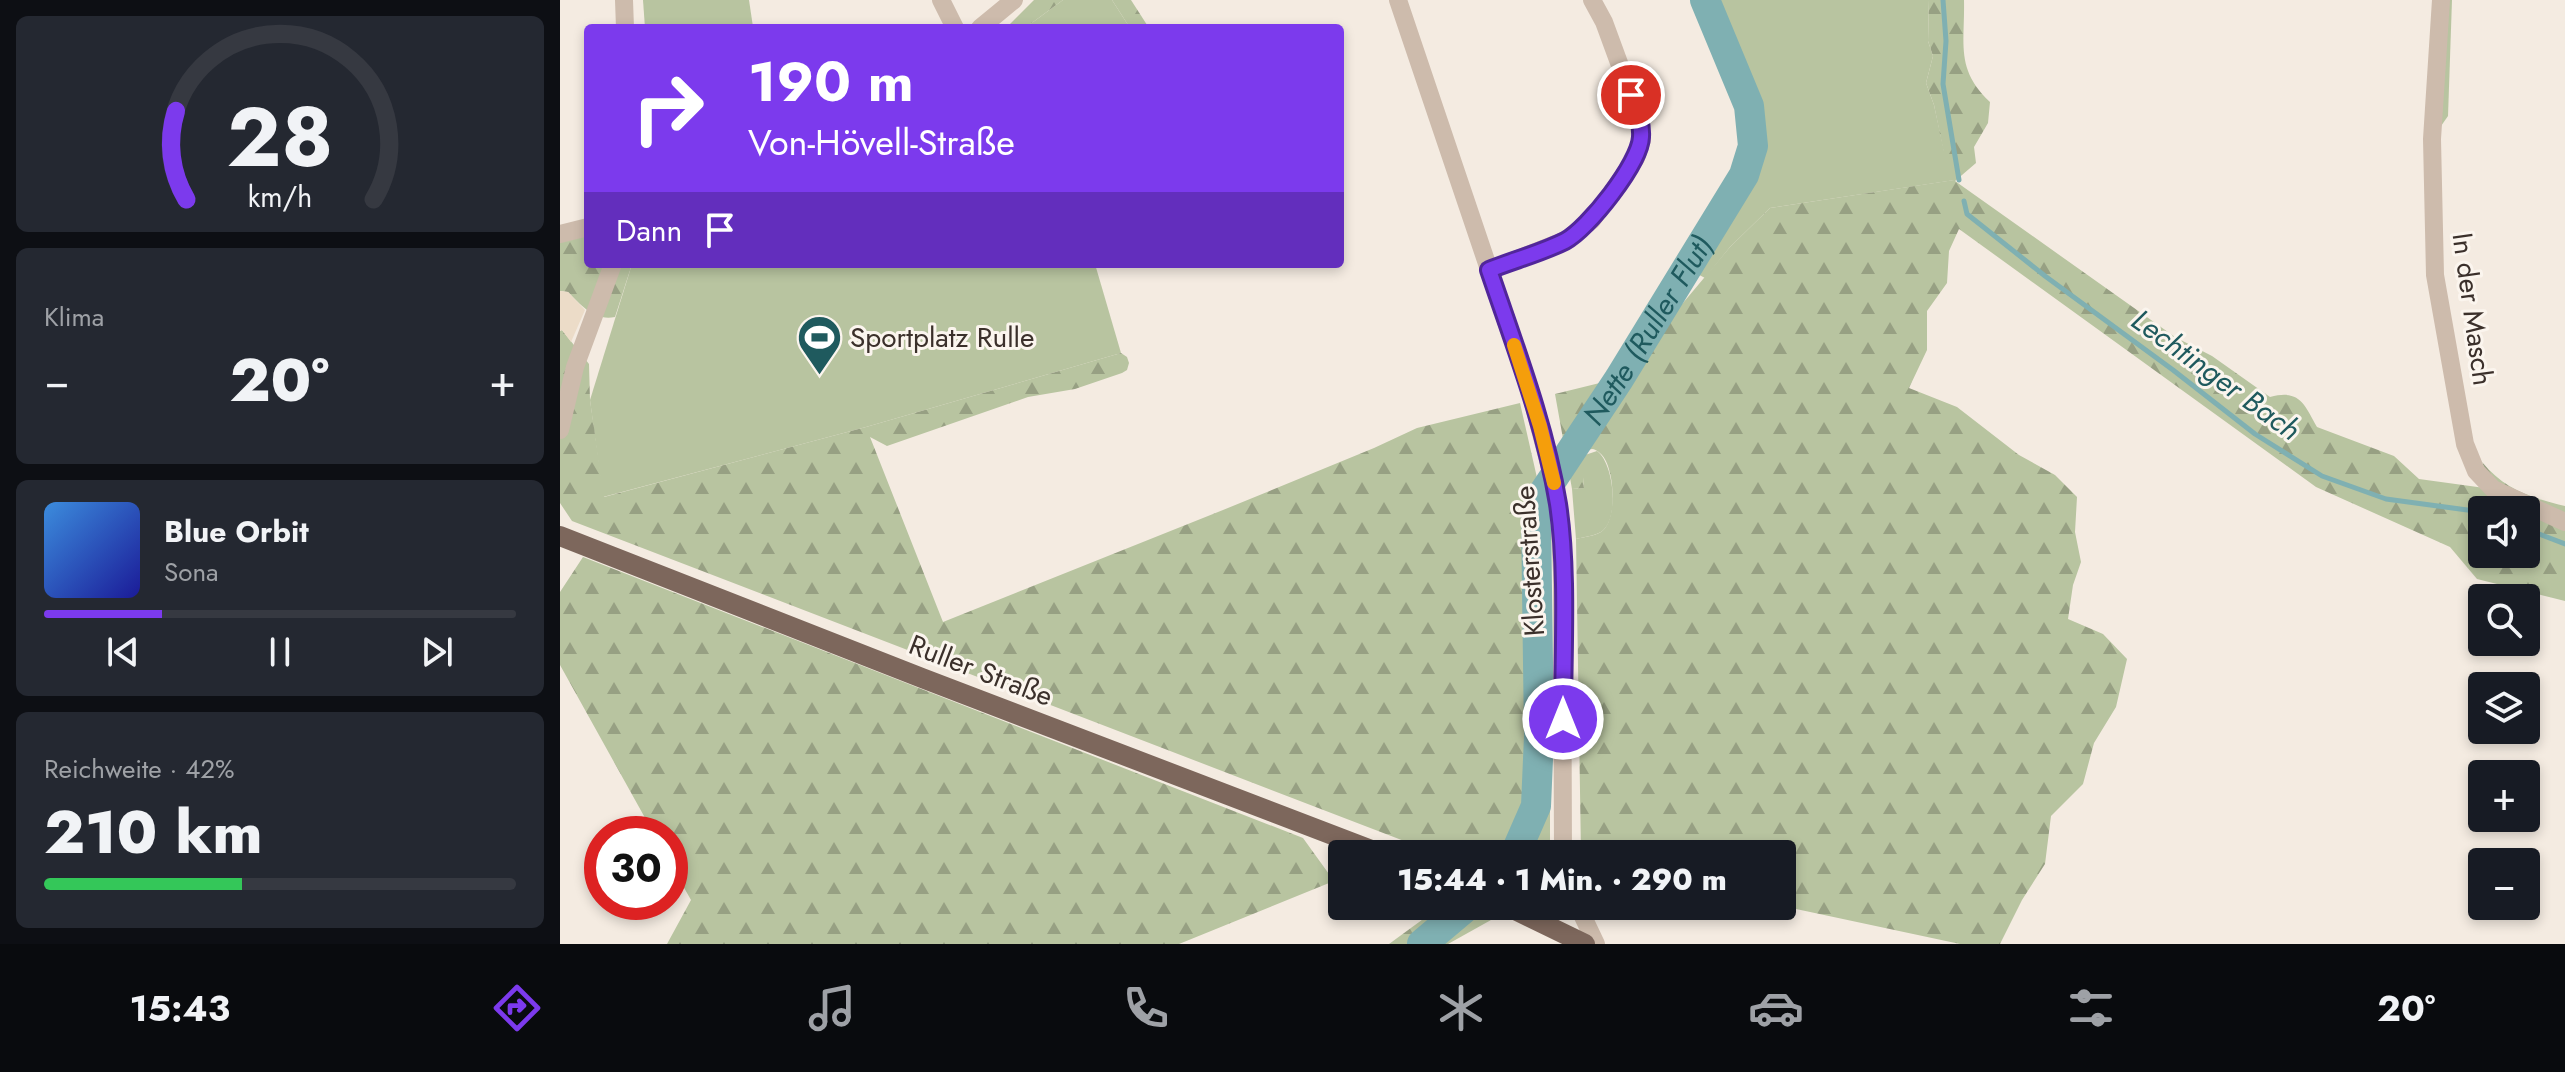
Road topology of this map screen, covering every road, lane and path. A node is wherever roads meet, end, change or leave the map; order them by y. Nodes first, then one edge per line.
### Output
1 (624, 0) edge
2 (941, 0) edge
3 (1014, 0) edge
4 (1398, 0) edge
5 (1592, 0) edge
6 (2441, 0) edge
7 (625, 24) edge
8 (953, 24) edge
9 (985, 24) edge
10 (584, 228) edge
11 (560, 234) edge
12 (612, 268) edge
13 (1489, 270) junction
14 (560, 430) edge
15 (2565, 522) edge
16 (560, 536) edge
17 (1345, 840) edge
18 (1563, 840) edge
19 (1555, 920) edge
20 (1585, 920) edge
21 (1585, 944) edge
22 (1596, 944) edge

1 - 7 street
2 - 8 street
3 - 9 street
4 - 13 street, Klosterstraße
5 - 13 street
6 - 15 street, In der Masch
10 - 11 street
12 - 14 street
13 - 18 street, Klosterstraße
16 - 17 main road, Ruller Straße
19 - 21 main road
20 - 22 street

